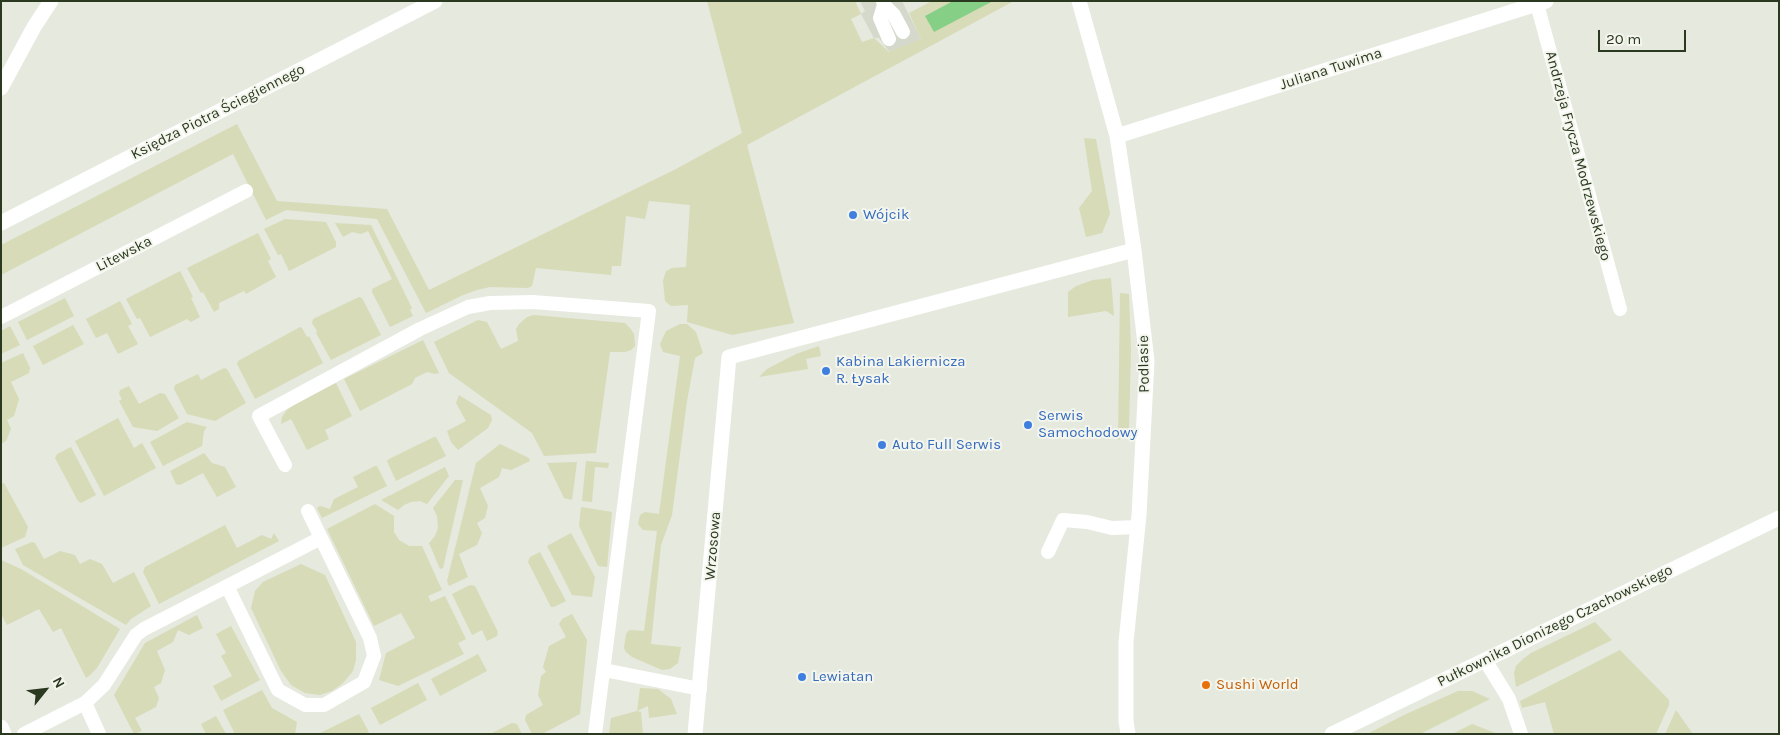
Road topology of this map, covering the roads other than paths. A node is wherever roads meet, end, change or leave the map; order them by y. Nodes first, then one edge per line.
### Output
1 (51, 1) edge
2 (435, 1) edge
3 (1079, 1) edge
4 (883, 3) edge
5 (1541, 3) edge
6 (903, 32) dead end
7 (889, 39) dead end
8 (1, 88) edge
9 (1117, 136) junction
10 (246, 191) dead end
11 (1, 223) edge
12 (1134, 250) junction
13 (1620, 309) dead end
14 (1, 317) edge
15 (285, 464) dead end
16 (308, 511) dead end
17 (1779, 518) edge
18 (1138, 527) junction
19 (321, 538) junction
20 (1048, 552) dead end
21 (227, 586) junction
22 (1485, 660) junction
23 (604, 670) junction
24 (700, 689) junction
25 (85, 703) junction
26 (1, 727) edge
27 (4, 734) edge
28 (24, 734) edge
29 (99, 734) edge
30 (595, 734) edge
31 (695, 734) edge
32 (1128, 734) edge
33 (1332, 734) edge
34 (1521, 734) edge

1 - 8 street
2 - 11 street, Księdza Piotra Ściegiennego
3 - 9 street, Podlasie
4 - 6 lane
4 - 7 lane
5 - 9 street, Juliana Tuwima
5 - 13 lane, Andrzeja Frycza Modrzewskiego
9 - 12 street, Podlasie
10 - 14 lane, Litewska
12 - 18 street, Podlasie
12 - 24 street, Wrzosowa
15 - 23 lane
16 - 19 lane
17 - 22 street, Pułkownika Dionizego Czachowskiego
18 - 20 lane
18 - 32 street, Podlasie
19 - 21 lane
19 - 21 lane
21 - 25 lane
22 - 33 street, Pułkownika Dionizego Czachowskiego
22 - 34 lane
23 - 24 lane
23 - 30 lane
24 - 31 street, Wrzosowa
25 - 28 lane
25 - 29 lane
26 - 27 street

